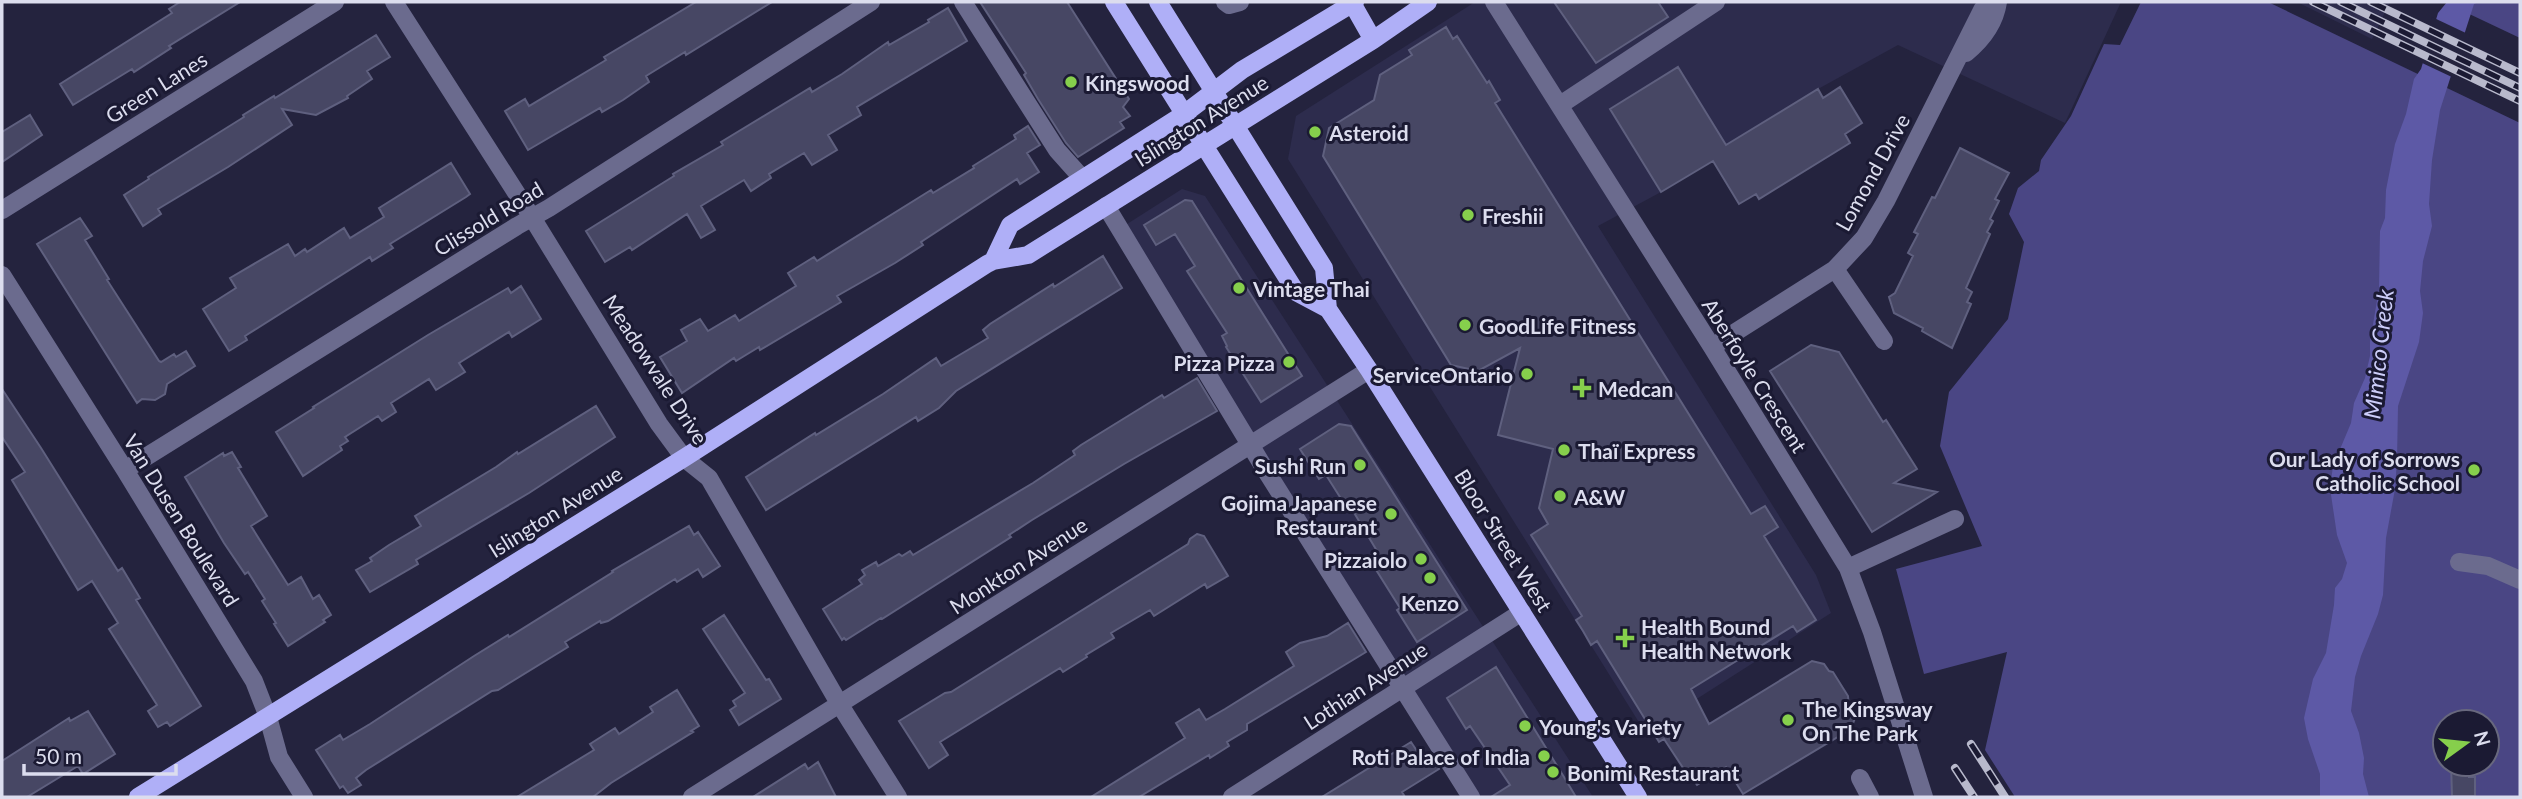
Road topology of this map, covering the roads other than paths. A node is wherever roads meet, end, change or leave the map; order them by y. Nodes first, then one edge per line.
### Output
1 (335, 2) edge
2 (394, 2) edge
3 (871, 2) edge
4 (963, 2) edge
5 (1114, 2) edge
6 (1158, 2) edge
7 (1225, 2) edge
8 (1240, 2) edge
9 (1428, 2) edge
10 (1494, 2) edge
11 (1716, 2) edge
12 (1989, 2) edge
13 (1998, 2) edge
14 (1354, 3) edge
15 (1373, 40) junction
16 (1954, 67) junction
17 (1214, 92) junction
18 (1560, 105) junction
19 (1184, 114) junction
20 (1235, 125) junction
21 (1203, 144) junction
22 (1082, 178) junction
23 (1106, 206) junction
24 (2, 210) edge
25 (533, 219) junction
26 (993, 261) junction
27 (1835, 269) junction
28 (2, 275) edge
29 (1328, 309) junction
30 (1884, 341) dead end
31 (1712, 347) junction
32 (1369, 370) junction
33 (1249, 444) junction
34 (684, 458) junction
35 (125, 470) junction
36 (1955, 519) dead end
37 (2459, 562) dead end
38 (1848, 568) junction
39 (2520, 580) edge
40 (1522, 612) junction
41 (1402, 688) junction
42 (840, 705) junction
43 (268, 717) junction
44 (1860, 778) dead end
45 (138, 797) edge
46 (304, 797) edge
47 (692, 797) edge
48 (898, 797) edge
49 (1232, 797) edge
50 (1471, 797) edge
51 (1638, 797) edge
52 (1870, 797) edge
53 (1924, 797) edge

1 - 24 street, Green Lanes
2 - 25 street, Meadowvale Drive
3 - 25 street, Clissold Road
4 - 22 street
5 - 19 main road, Bloor Street West
6 - 17 main road, Bloor Street West
7 - 8 street
9 - 15 main road, Islington Avenue
10 - 18 street, Aberfoyle Crescent
11 - 18 street
12 - 16 street, Lomond Drive
13 - 16 street
14 - 15 main road
14 - 17 main road, Islington Avenue
15 - 20 main road, Islington Avenue
16 - 27 street, Lomond Drive
17 - 19 main road, Islington Avenue
17 - 20 main road, Bloor Street West
18 - 31 street, Aberfoyle Crescent
19 - 21 main road, Bloor Street West
19 - 22 main road, Islington Avenue
20 - 21 main road, Islington Avenue
20 - 29 main road, Bloor Street West
21 - 23 main road, Islington Avenue
21 - 29 main road, Bloor Street West
22 - 26 main road, Islington Avenue
23 - 26 main road, Islington Avenue
23 - 33 street
25 - 34 street, Meadowvale Drive
25 - 35 street, Clissold Road
26 - 34 main road, Islington Avenue
27 - 30 street
27 - 31 street, Lomond Drive
28 - 35 street, Van Dusen Boulevard
29 - 32 main road, Bloor Street West
31 - 38 street, Aberfoyle Crescent
32 - 33 street, Monkton Avenue
32 - 40 main road, Bloor Street West
33 - 41 street
33 - 42 street, Monkton Avenue
34 - 42 street, Meadowvale Drive
34 - 43 main road, Islington Avenue
35 - 43 street, Van Dusen Boulevard
36 - 38 street
37 - 39 street
38 - 53 street, Aberfoyle Crescent
40 - 41 street, Lothian Avenue
40 - 51 main road, Bloor Street West
41 - 49 street, Lothian Avenue
41 - 50 street
42 - 47 street, Monkton Avenue
42 - 48 street, Meadowvale Drive
43 - 45 main road, Islington Avenue
43 - 46 street, Van Dusen Boulevard
44 - 52 street

